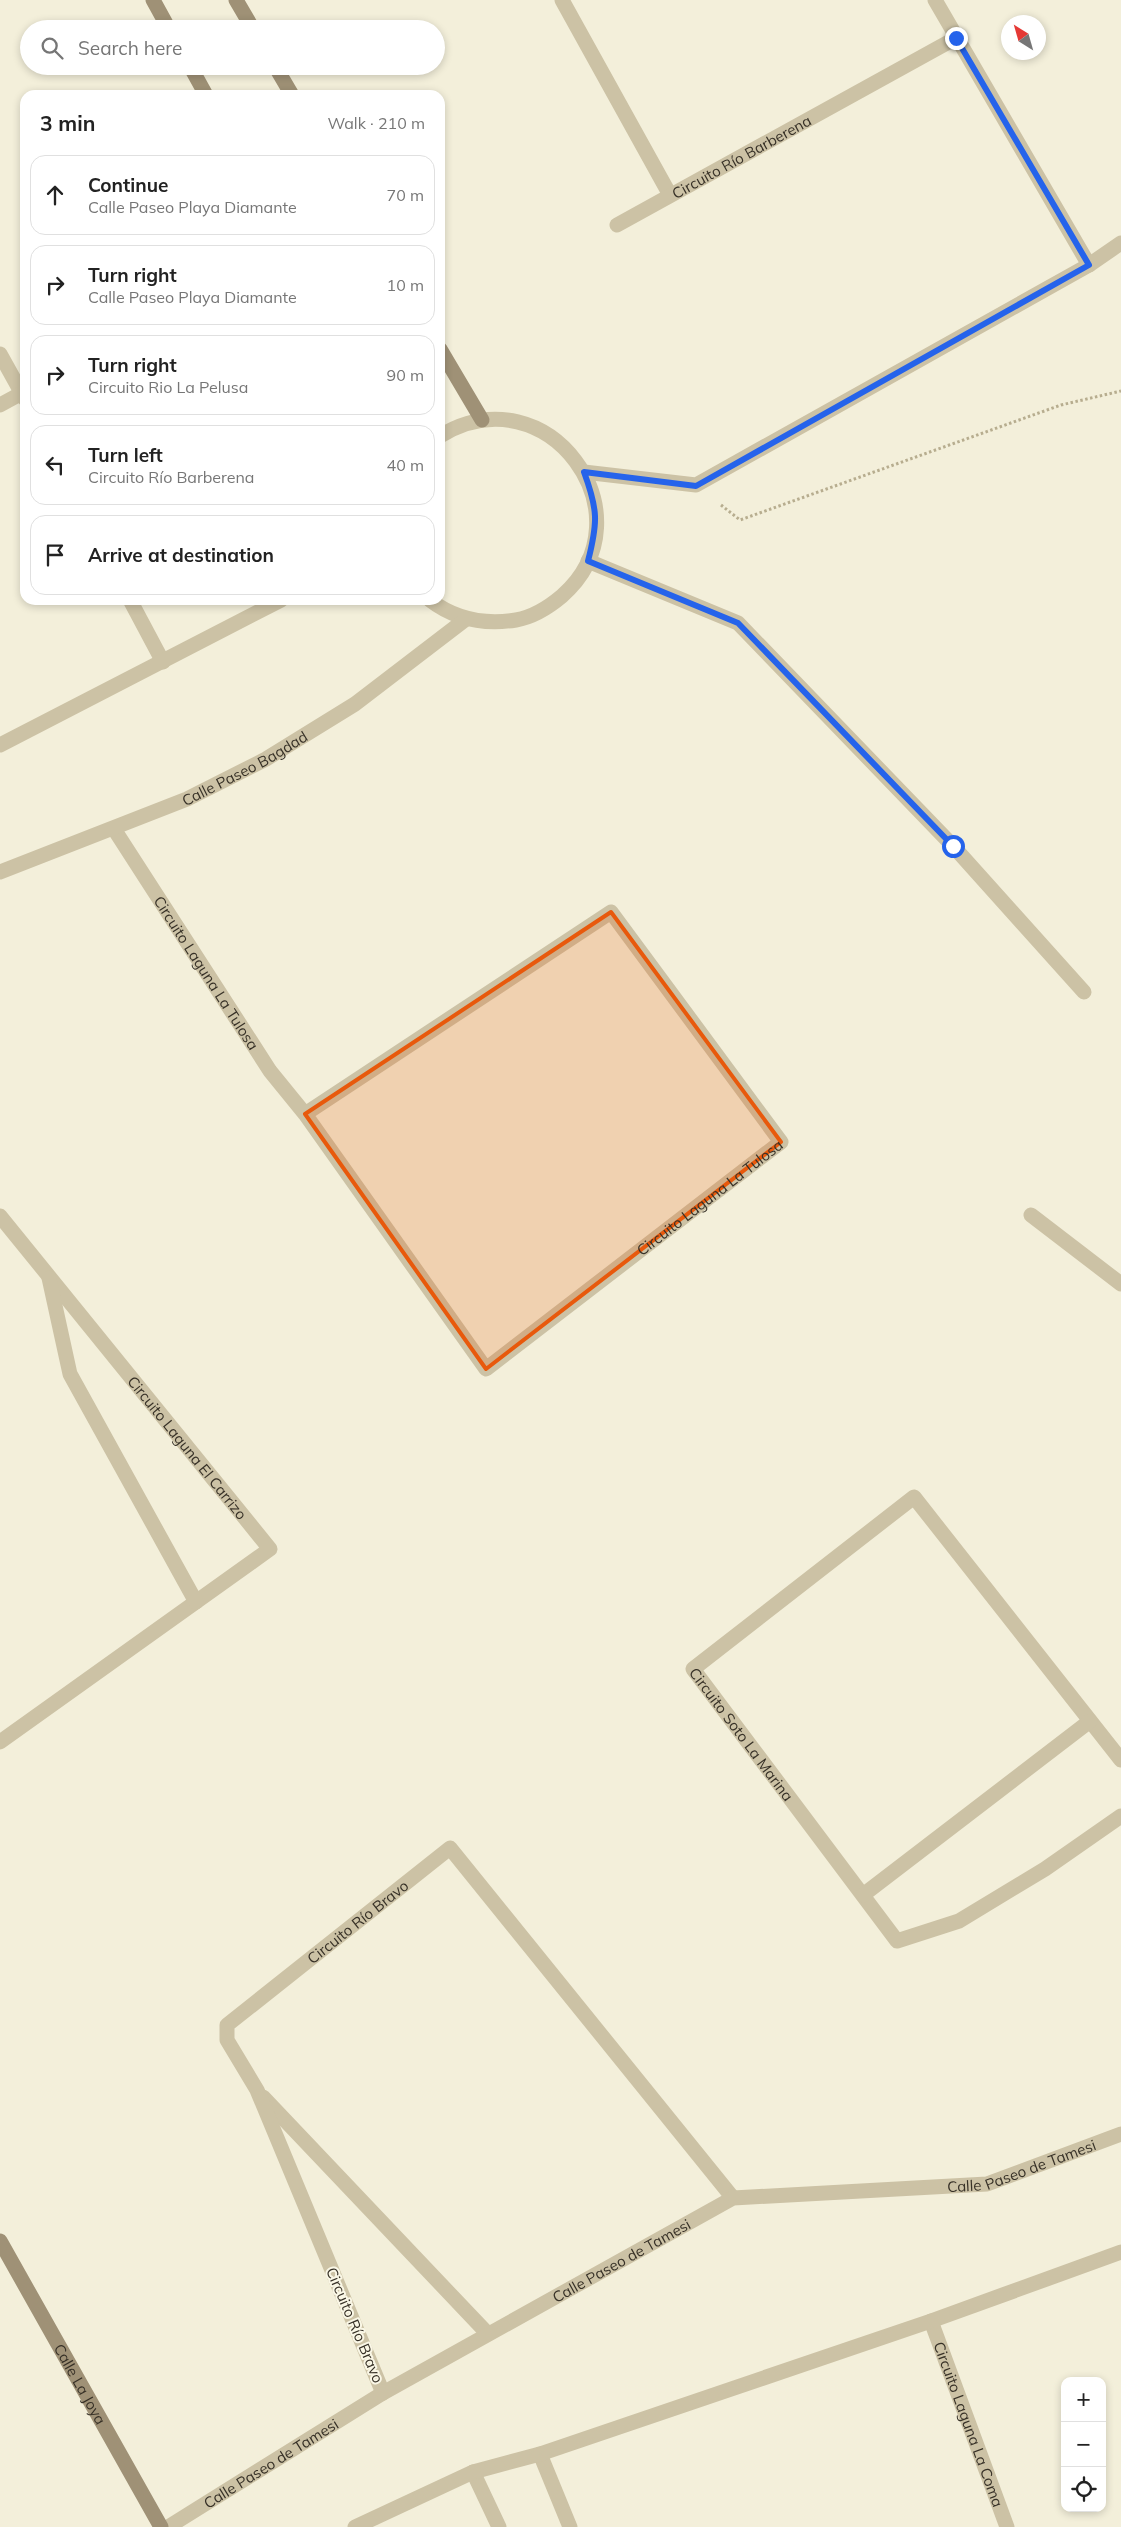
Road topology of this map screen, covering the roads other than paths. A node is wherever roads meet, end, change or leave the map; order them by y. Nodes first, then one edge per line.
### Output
1 (153, 0) edge
2 (236, 0) edge
3 (562, 0) edge
4 (935, 0) edge
5 (164, 20) edge
6 (248, 20) edge
7 (956, 38) junction
8 (195, 75) edge
9 (280, 75) edge
10 (203, 90) edge
11 (289, 90) edge
12 (670, 195) junction
13 (617, 226) dead end
14 (1121, 243) edge
15 (1089, 265) junction
16 (0, 354) edge
17 (445, 357) edge
18 (20, 391) edge
19 (20, 397) edge
20 (0, 405) edge
21 (482, 420) junction
22 (445, 433) edge
23 (584, 472) junction
24 (588, 561) junction
25 (133, 605) edge
26 (271, 605) edge
27 (438, 605) edge
28 (466, 620) junction
29 (163, 662) junction
30 (0, 745) edge
31 (114, 828) junction
32 (0, 872) edge
33 (1084, 992) dead end
34 (305, 1114) junction
35 (1031, 1215) dead end
36 (0, 1216) edge
37 (48, 1274) junction
38 (1120, 1280) edge
39 (196, 1602) junction
40 (1090, 1721) junction
41 (0, 1742) edge
42 (1121, 1760) edge
43 (1121, 1816) edge
44 (863, 1895) junction
45 (257, 2090) junction
46 (1121, 2134) edge
47 (733, 2198) junction
48 (0, 2241) edge
49 (1121, 2252) edge
50 (932, 2321) junction
51 (488, 2334) junction
52 (383, 2393) junction
53 (540, 2454) junction
54 (473, 2472) junction
55 (161, 2527) edge
56 (168, 2527) edge
57 (354, 2527) edge
58 (499, 2527) edge
59 (570, 2527) edge
60 (1007, 2527) edge

1 - 5 street
2 - 6 street
3 - 12 street, Circuito Río Barberena
4 - 7 street
7 - 12 street, Circuito Río Barberena
7 - 15 street
8 - 10 street
9 - 11 street
12 - 13 street
14 - 15 street
15 - 23 street
16 - 18 street
17 - 21 street
19 - 20 street
21 - 22 street
21 - 23 street
23 - 24 street
24 - 28 street
24 - 33 street
25 - 29 street
26 - 29 street
27 - 28 street
28 - 31 street, Calle Paseo Bagdad
29 - 30 street
31 - 32 street, Calle Paseo Bagdad
31 - 34 street, Circuito Laguna La Tulosa
34 - 34 street, Circuito Laguna La Tulosa
35 - 38 street
36 - 37 street, Circuito Laguna El Carrizo
37 - 39 street, Circuito Laguna El Carrizo
37 - 39 street, Circuito Laguna El Carrizo
39 - 41 street, Circuito Laguna El Carrizo
40 - 42 street, Circuito Soto La Marina
40 - 44 street
40 - 44 street, Circuito Soto La Marina
43 - 44 street, Circuito Soto La Marina
45 - 47 street, Circuito Río Bravo
45 - 51 street
45 - 52 street, Circuito Río Bravo
46 - 47 street, Calle Paseo de Tamesi
47 - 51 street, Calle Paseo de Tamesi
48 - 55 street, Calle La Joya
49 - 50 street
50 - 53 street
50 - 60 street, Circuito Laguna La Coma
51 - 52 street, Calle Paseo de Tamesi
52 - 56 street, Calle Paseo de Tamesi
53 - 54 street
53 - 59 street
54 - 57 street
54 - 58 street

